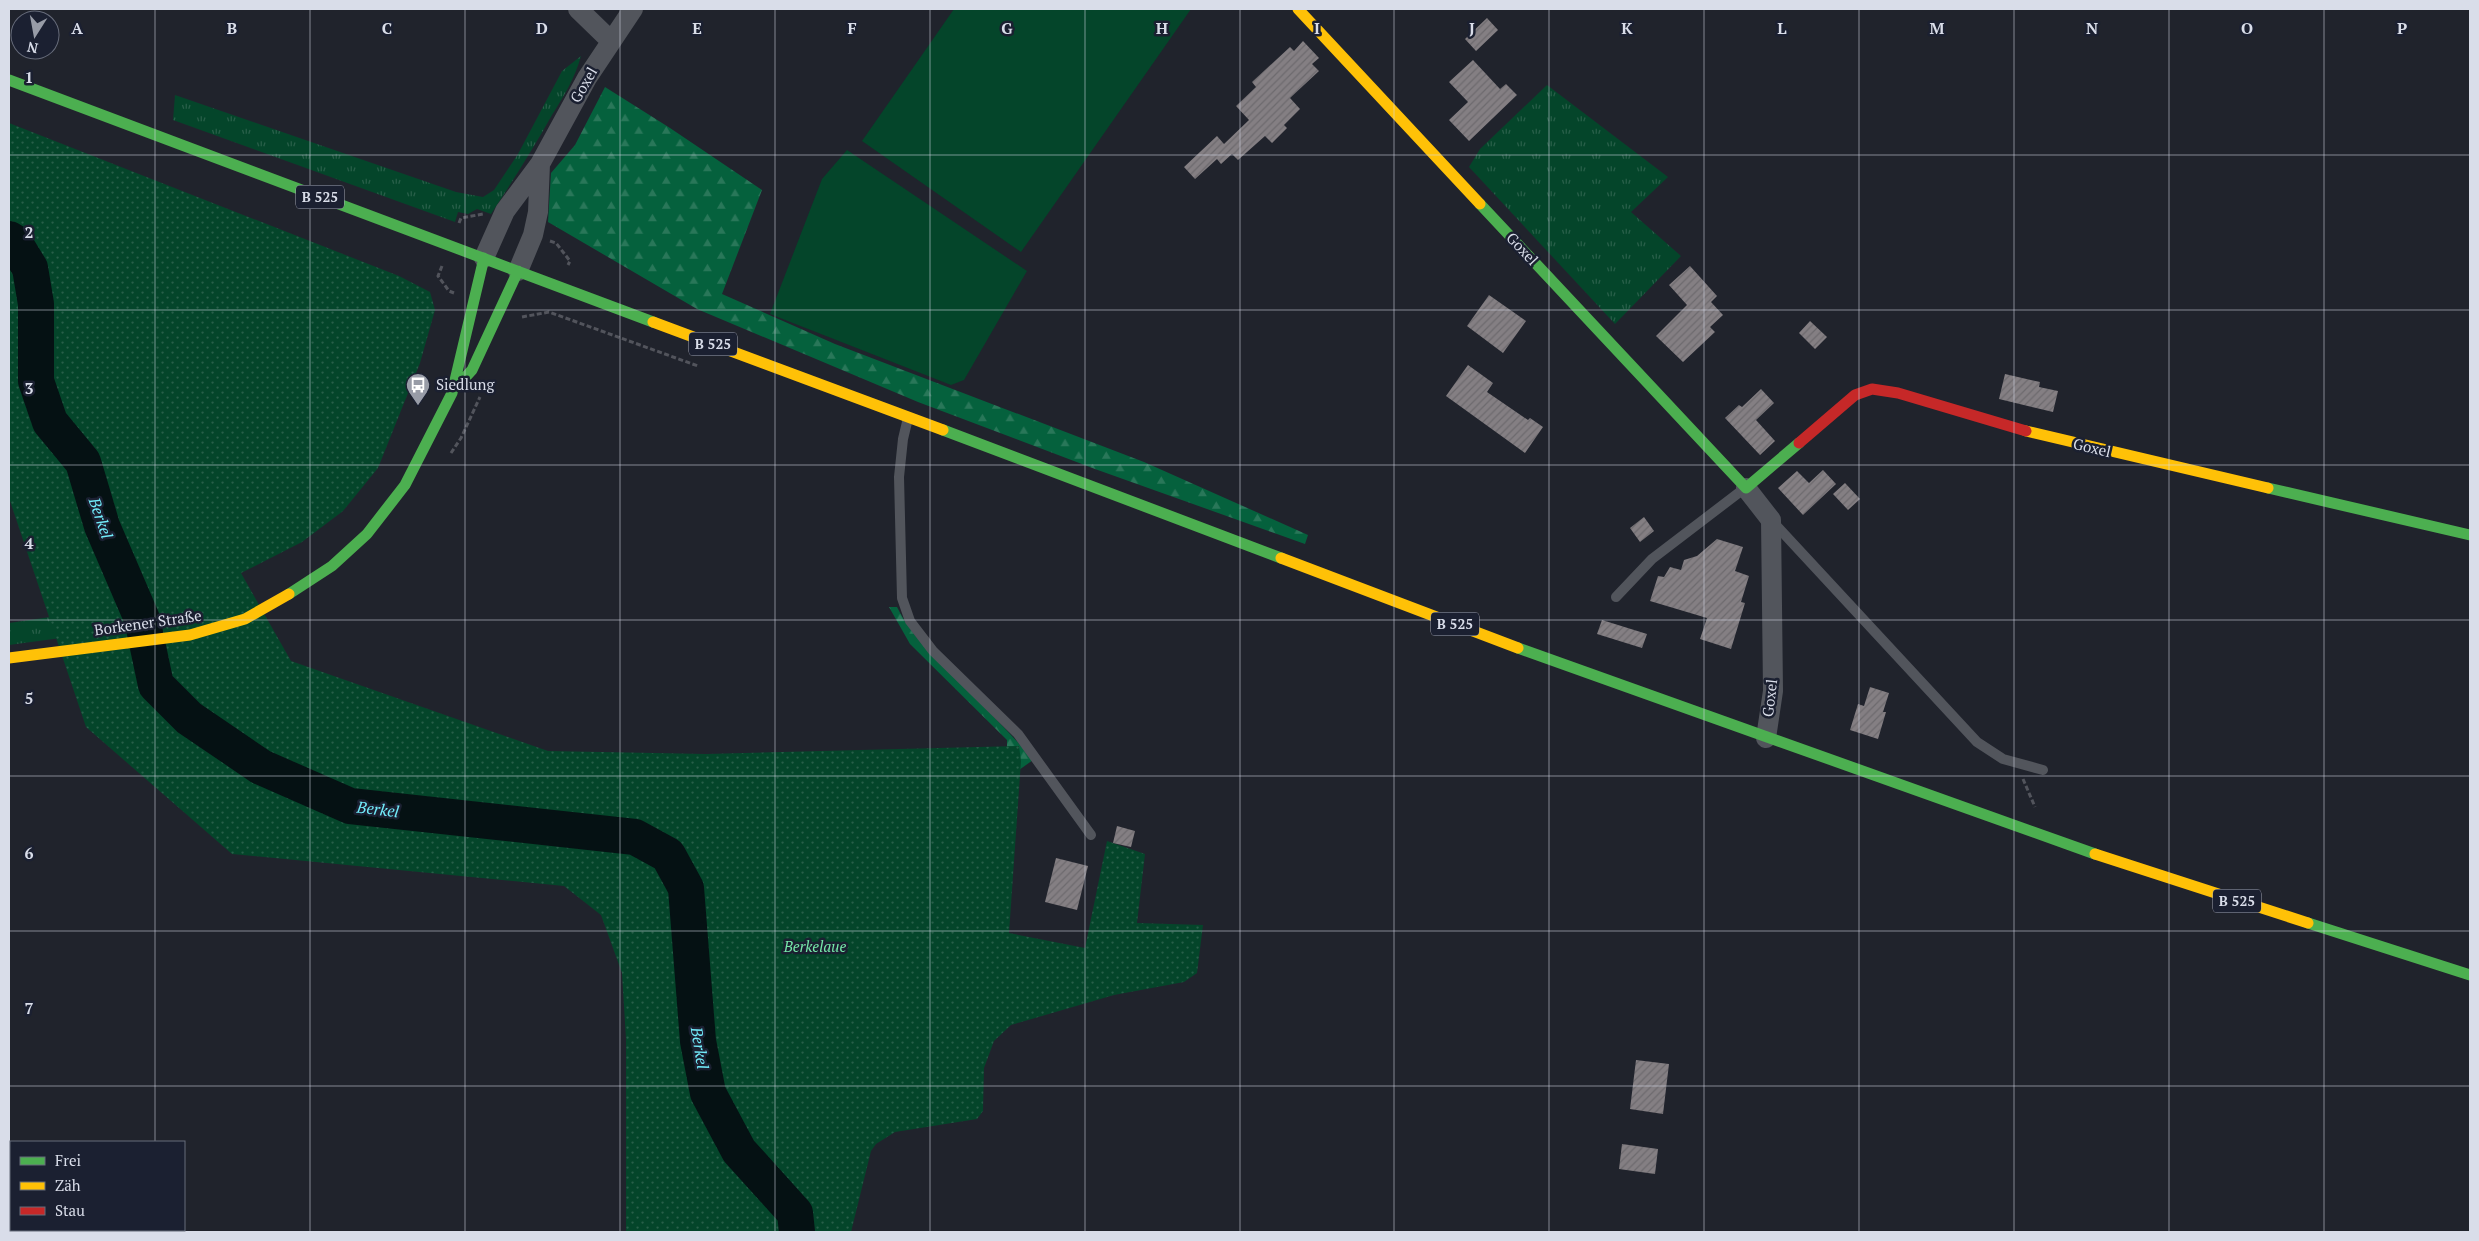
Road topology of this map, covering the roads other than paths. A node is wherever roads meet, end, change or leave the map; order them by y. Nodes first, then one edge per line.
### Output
1 (578, 9) edge
2 (633, 9) edge
3 (1298, 9) edge
4 (611, 41) junction
5 (9, 80) edge
6 (540, 164) junction
7 (484, 258) junction
8 (518, 272) junction
9 (452, 392) junction
10 (908, 417) junction
11 (1746, 488) junction
12 (1771, 520) junction
13 (2470, 535) edge
14 (1616, 597) dead end
15 (9, 658) edge
16 (1766, 738) junction
17 (2043, 770) dead end
18 (1091, 835) dead end
19 (2470, 975) edge

1 - 4 street
2 - 4 street, Goxel
3 - 11 main road, Goxel
4 - 6 street, Goxel
5 - 7 main road, B 525
6 - 7 street, Goxel
6 - 8 street, Goxel
7 - 8 main road, B 525
7 - 9 main road, Borkener Straße
8 - 9 main road, Borkener Straße
8 - 10 main road, B 525
9 - 15 main road, Borkener Straße
10 - 16 main road, B 525
10 - 18 lane
11 - 12 street, Goxel
11 - 13 main road, Goxel
11 - 14 lane
12 - 16 street, Goxel
12 - 17 lane
16 - 19 main road, B 525

